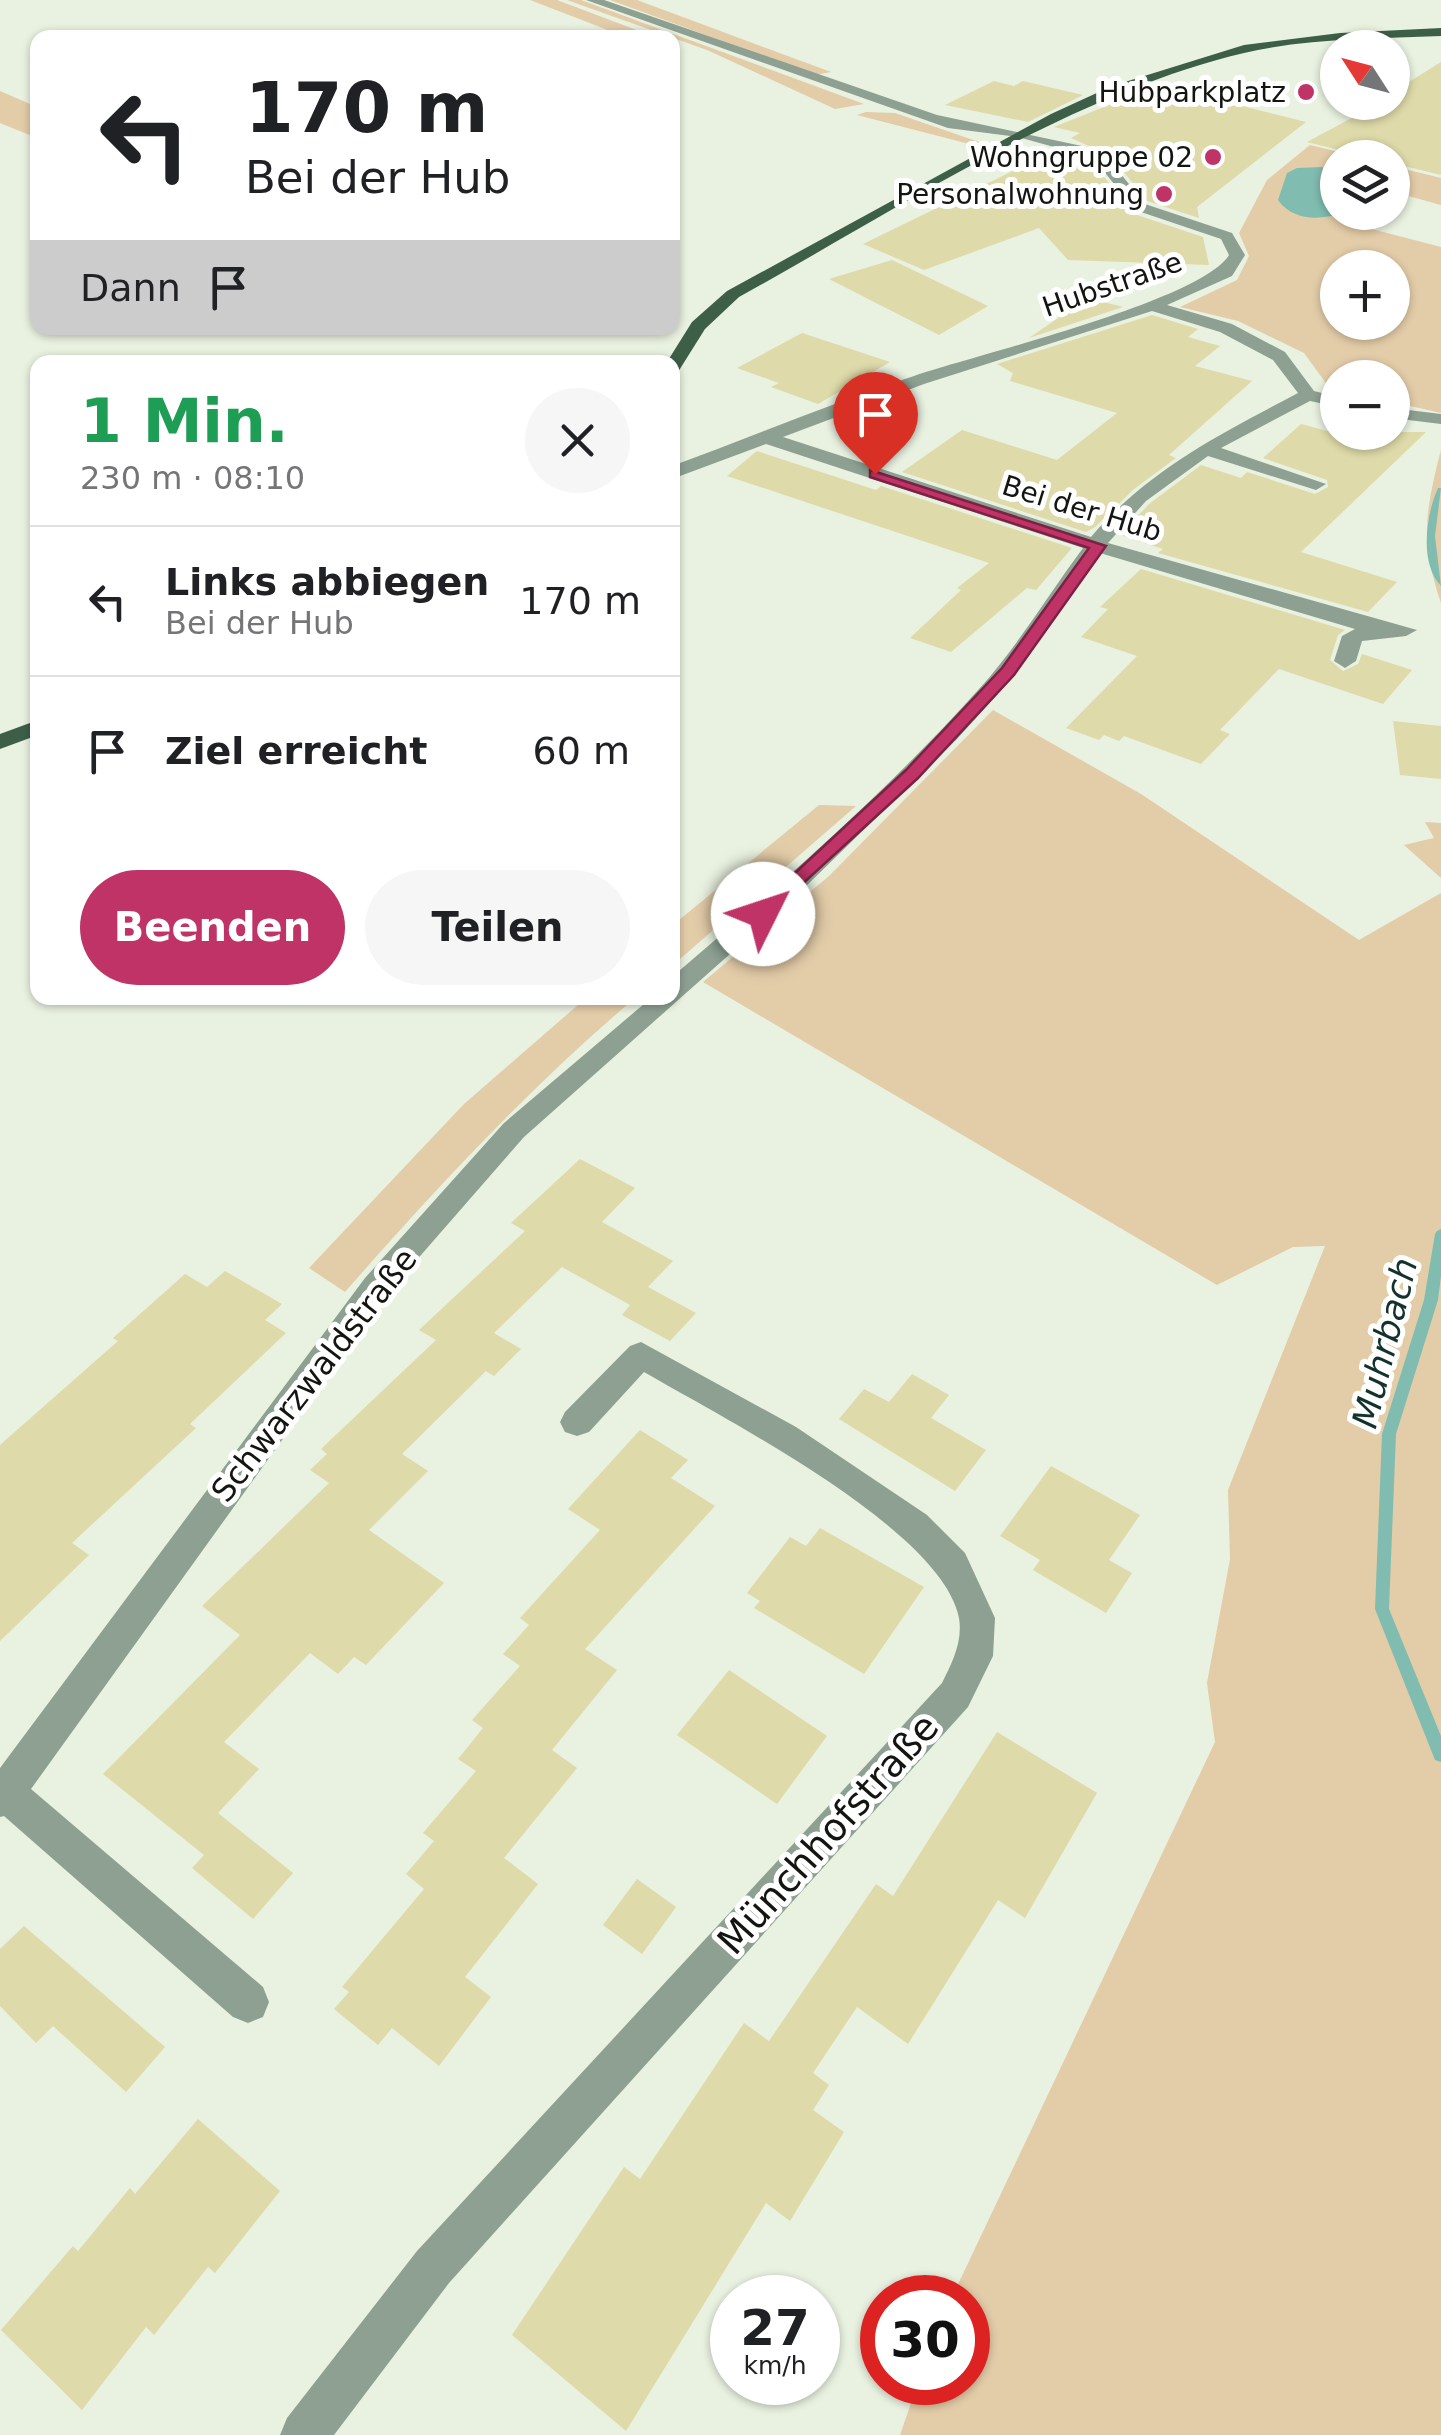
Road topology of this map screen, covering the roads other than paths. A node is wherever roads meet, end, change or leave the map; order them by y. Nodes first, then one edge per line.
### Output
1 (592, 0) edge
2 (677, 30) edge
3 (680, 31) edge
4 (1441, 32) edge
5 (938, 119) junction
6 (1022, 136) junction
7 (1006, 145) junction
8 (1152, 306) junction
9 (680, 355) edge
10 (1308, 395) junction
11 (1320, 398) edge
12 (1410, 415) edge
13 (1441, 419) edge
14 (764, 437) junction
15 (1208, 450) junction
16 (680, 470) edge
17 (1316, 484) dead end
18 (1098, 546) junction
19 (1345, 661) dead end
20 (30, 730) edge
21 (0, 742) edge
22 (680, 985) edge
23 (659, 1005) edge
24 (577, 1422) dead end
25 (3, 1796) edge
26 (248, 2002) dead end
27 (304, 2435) edge

1 - 2 street, Hubstraße
3 - 5 street, Hubstraße
4 - 6 main road
5 - 6 street, Hubstraße
5 - 7 street, Hubstraße
6 - 7 main road
6 - 8 street, Hubstraße
7 - 9 main road
8 - 10 street
8 - 14 street, Hubstraße
10 - 11 street
10 - 15 street
12 - 13 street
14 - 16 street, Hubstraße
14 - 18 street, Bei der Hub
15 - 17 street
15 - 18 street
18 - 19 street, Bei der Hub
18 - 22 street
20 - 21 main road
23 - 25 street, Schwarzwaldstraße
24 - 27 street, Münchhofstraße
25 - 26 street, Schwarzwaldstraße

